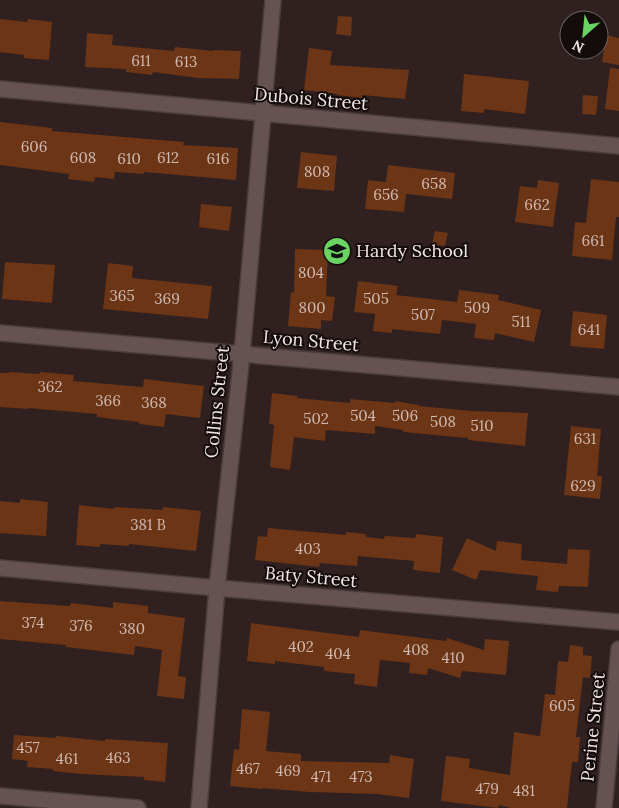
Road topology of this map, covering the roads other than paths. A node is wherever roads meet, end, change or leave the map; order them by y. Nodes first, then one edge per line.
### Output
1 (273, 0) edge
2 (0, 88) edge
3 (262, 114) junction
4 (619, 146) edge
5 (0, 333) edge
6 (242, 354) junction
7 (619, 387) edge
8 (0, 568) edge
9 (217, 588) junction
10 (619, 622) edge
11 (619, 649) edge
12 (0, 796) edge
13 (62, 805) edge
14 (138, 808) edge
15 (199, 808) edge
16 (604, 808) edge

1 - 3 street, Collins Street
2 - 3 street, Dubois Street
3 - 4 street, Dubois Street
3 - 6 street, Collins Street
5 - 6 street, Lyon Street
6 - 7 street, Lyon Street
6 - 9 street, Collins Street
8 - 9 street, Baty Street
9 - 10 street, Baty Street
9 - 15 street, Collins Street
11 - 16 street, Perine Street
12 - 13 street
13 - 14 street

